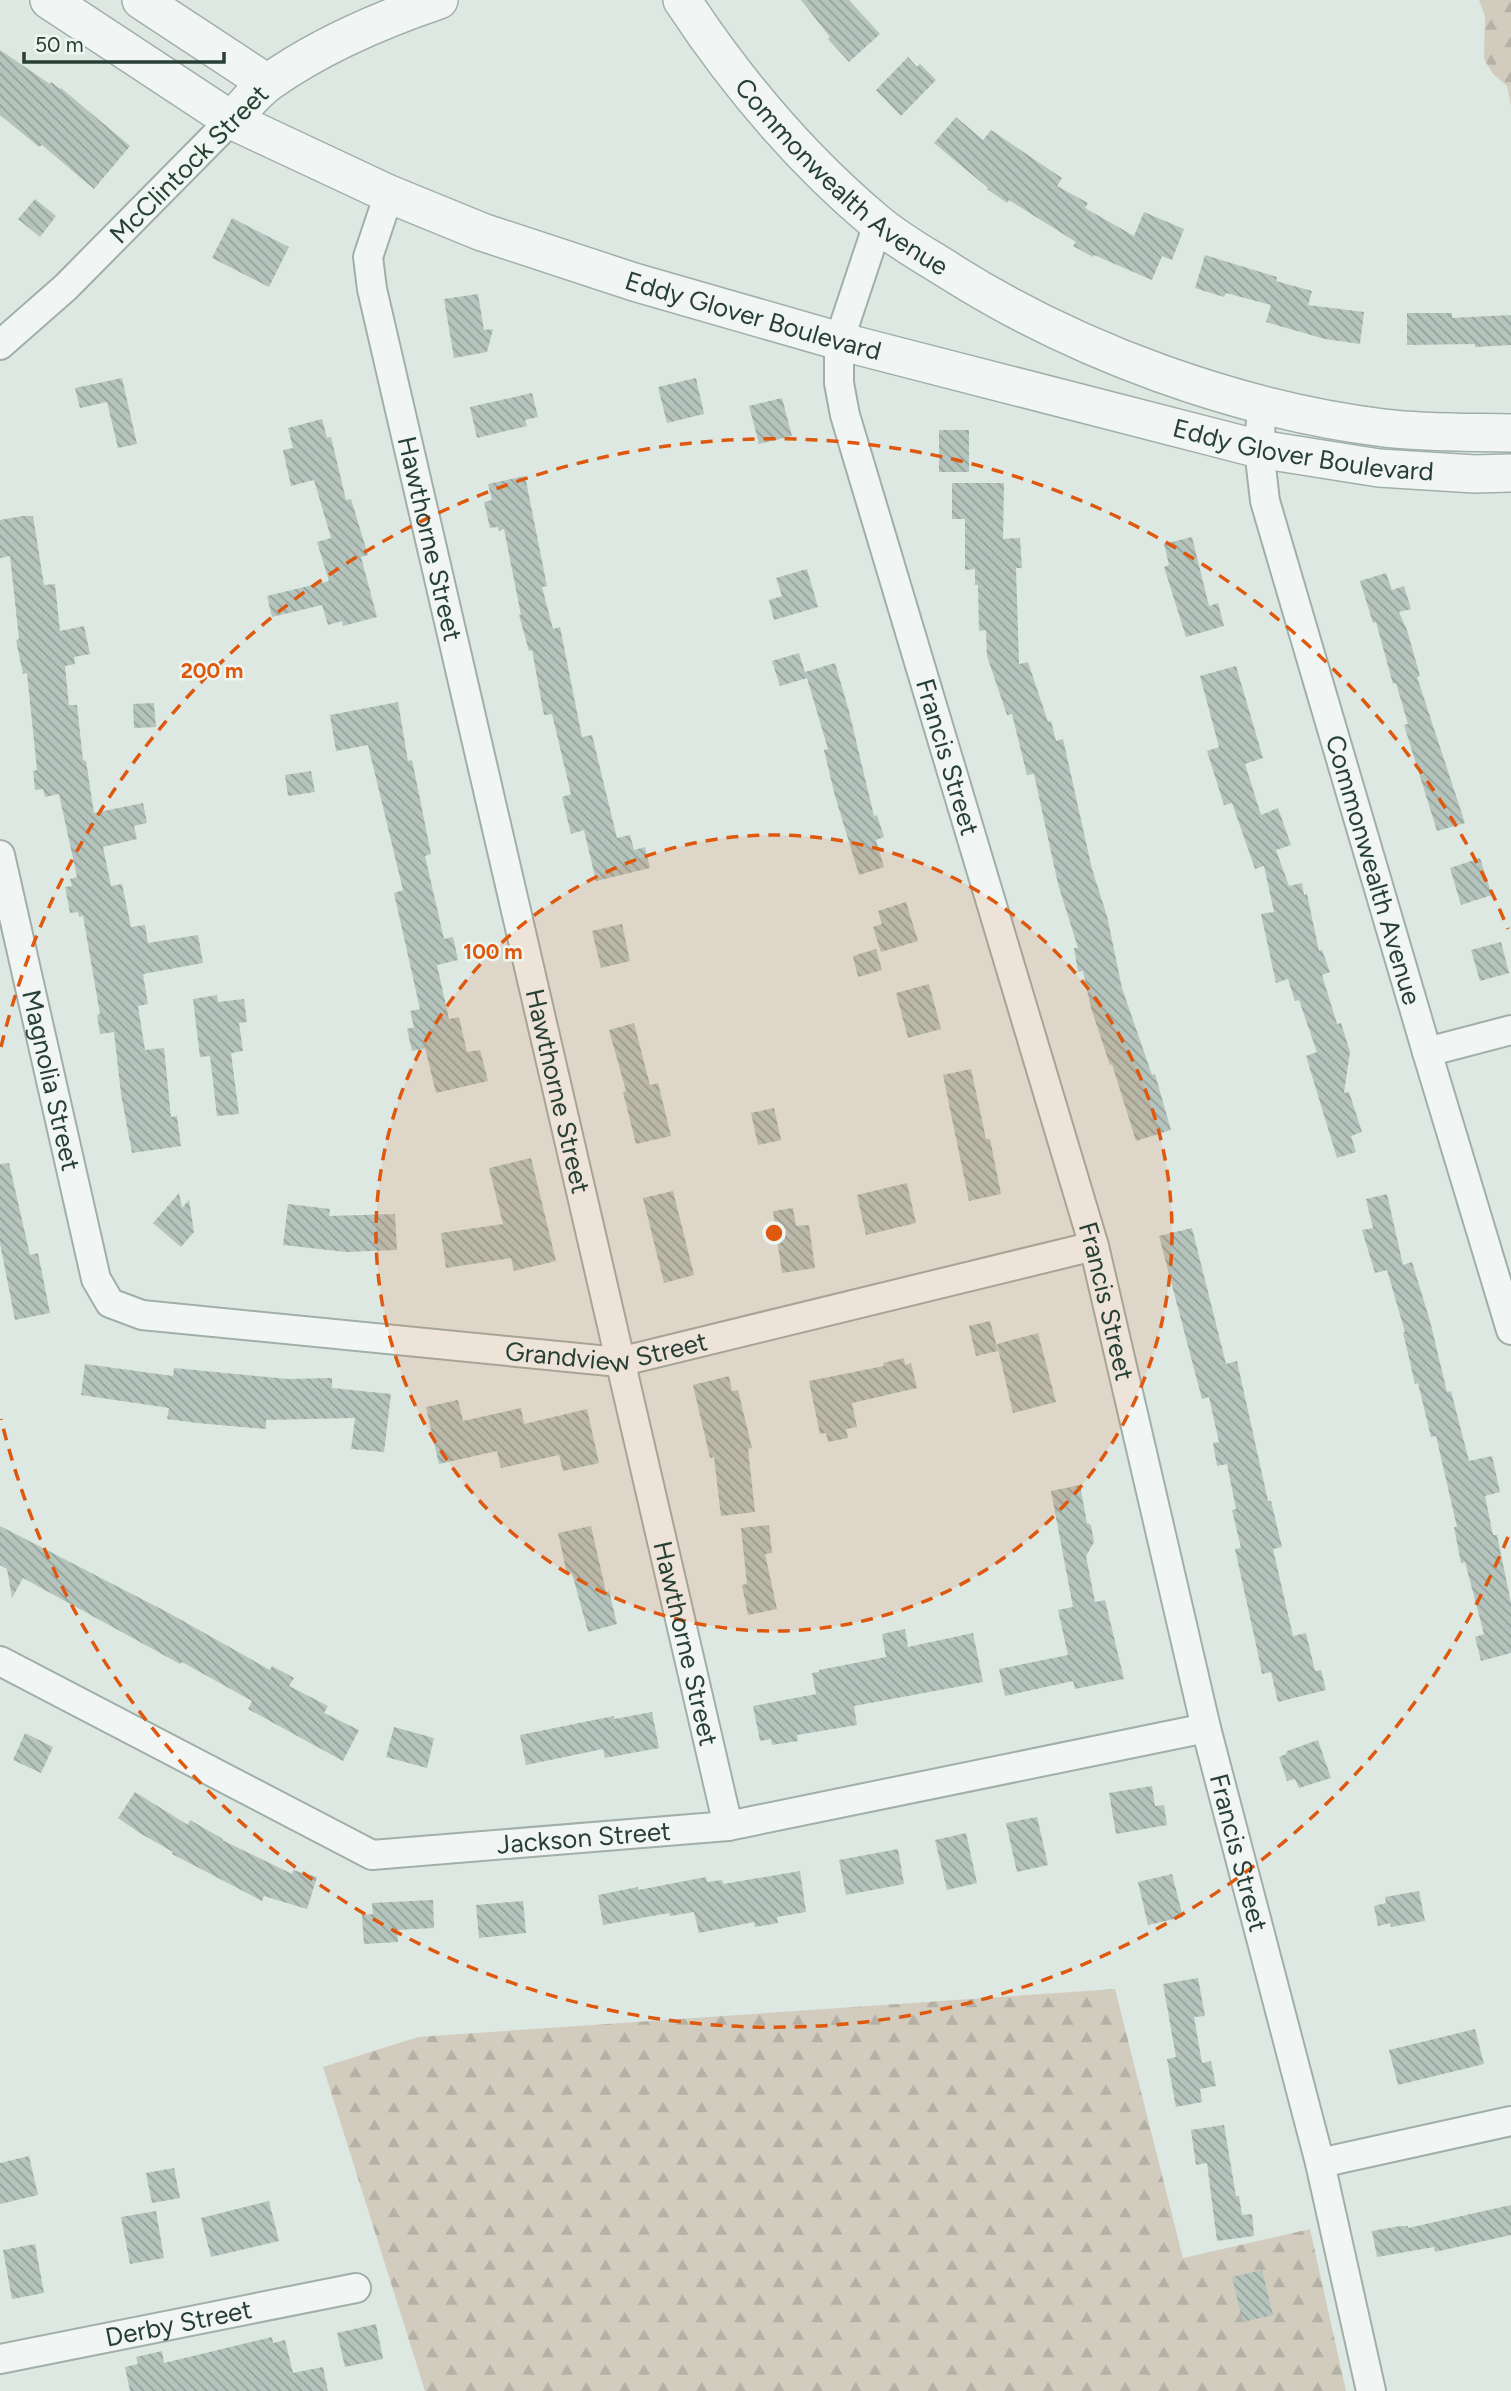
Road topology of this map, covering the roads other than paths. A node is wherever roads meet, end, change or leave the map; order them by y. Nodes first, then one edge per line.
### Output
1 (49, 0) edge
2 (141, 0) edge
3 (439, 0) edge
4 (682, 0) edge
5 (267, 83) junction
6 (231, 120) junction
7 (389, 194) junction
8 (878, 224) junction
9 (1034, 319) joint
10 (839, 341) junction
11 (0, 345) edge
12 (1262, 405) junction
13 (1511, 433) edge
14 (1259, 449) junction
15 (1511, 473) edge
16 (0, 855) edge
17 (1511, 1030) edge
18 (1427, 1052) junction
19 (1094, 1246) junction
20 (110, 1303) joint
21 (1511, 1330) edge
22 (618, 1362) junction
23 (0, 1661) edge
24 (1206, 1728) junction
25 (728, 1826) junction
26 (1511, 2121) edge
27 (1320, 2163) junction
28 (356, 2288) dead end
29 (0, 2359) edge
30 (1371, 2391) edge

1 - 6 street, Eddy Glover Boulevard
2 - 5 street
3 - 5 street, McClintock Street
4 - 8 street, Commonwealth Avenue
5 - 6 street, McClintock Street
6 - 7 street, Eddy Glover Boulevard
6 - 11 street, McClintock Street
7 - 10 street, Eddy Glover Boulevard
7 - 22 street, Hawthorne Street
8 - 9 street, Commonwealth Avenue
8 - 10 street, Francis Street
9 - 12 street, Eddy Glover Boulevard
10 - 14 street, Eddy Glover Boulevard
10 - 19 street, Francis Street
12 - 13 street, Eddy Glover Boulevard
12 - 14 street, Commonwealth Avenue
14 - 15 street, Eddy Glover Boulevard
14 - 18 street, Commonwealth Avenue
16 - 20 street, Magnolia Street
17 - 18 street
18 - 21 street, Commonwealth Avenue
19 - 22 street, Grandview Street
19 - 24 street, Francis Street
20 - 22 street, Grandview Street
22 - 25 street, Hawthorne Street
23 - 25 street, Jackson Street
24 - 25 street, Jackson Street
24 - 27 street, Francis Street
26 - 27 street
27 - 30 street, Francis Street
28 - 29 street, Derby Street

